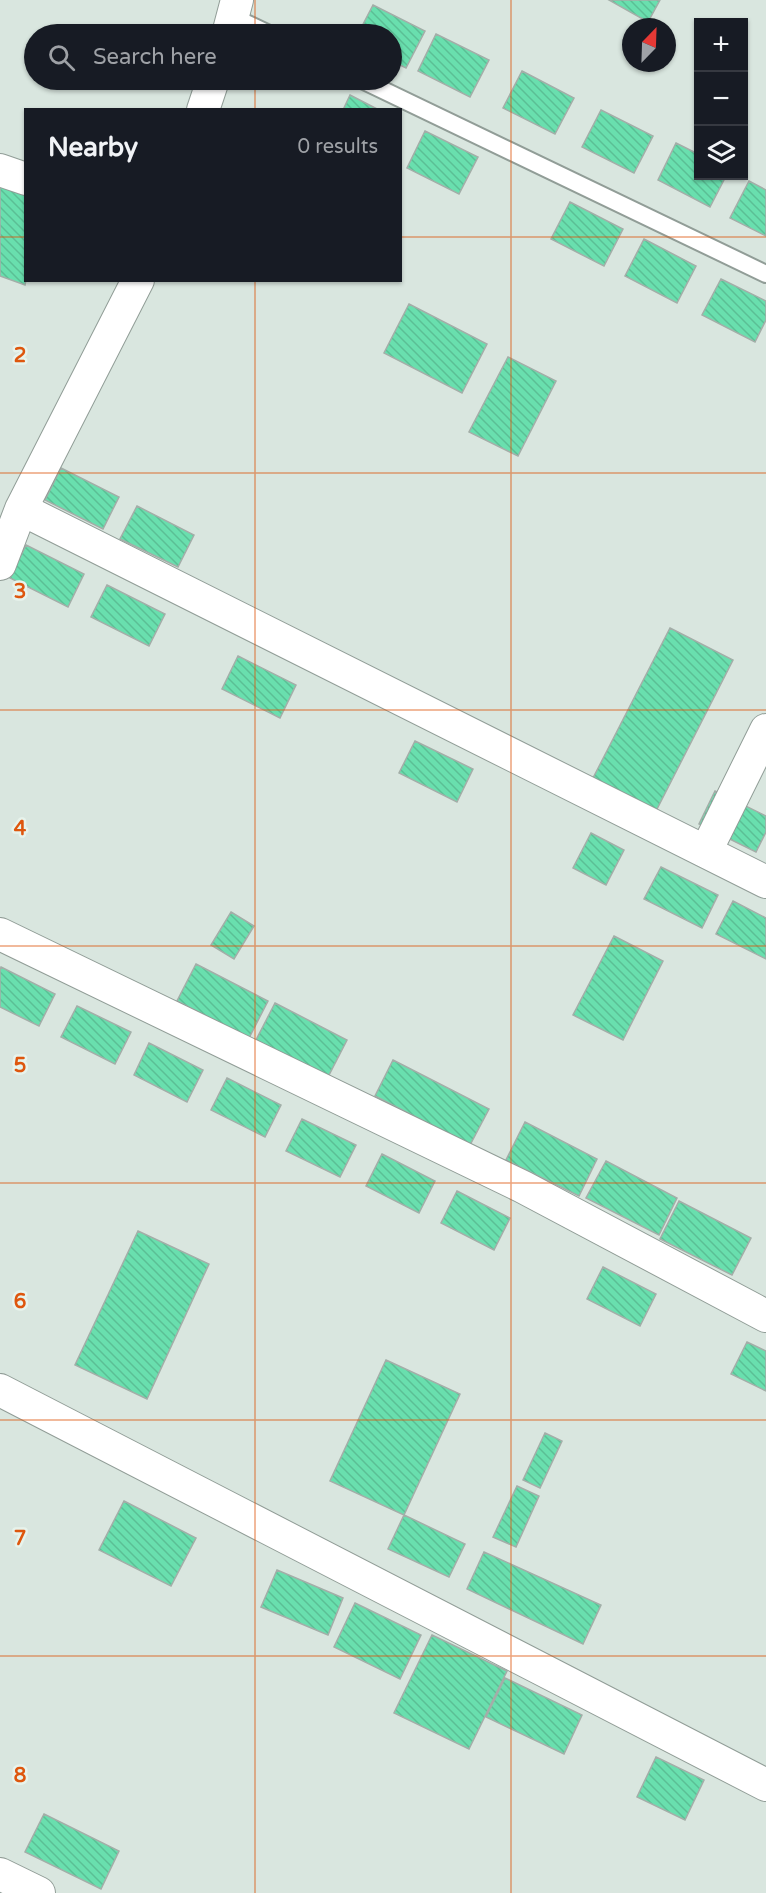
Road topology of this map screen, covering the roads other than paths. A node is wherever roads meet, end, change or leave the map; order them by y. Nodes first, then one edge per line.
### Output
1 (233, 17) edge
2 (248, 24) edge
3 (210, 90) edge
4 (383, 90) edge
5 (204, 108) edge
6 (0, 170) edge
7 (24, 178) edge
8 (766, 274) edge
9 (137, 282) edge
10 (21, 509) junction
11 (0, 564) edge
12 (766, 730) edge
13 (706, 851) junction
14 (766, 882) edge
15 (0, 934) edge
16 (766, 1316) edge
17 (0, 1390) edge
18 (766, 1785) edge
19 (0, 1874) edge
20 (39, 1893) edge

1 - 2 lane
3 - 5 street
4 - 8 lane
6 - 7 street
9 - 10 street
10 - 11 street
10 - 13 street
12 - 13 street
13 - 14 street
15 - 16 street
17 - 18 street
19 - 20 street

